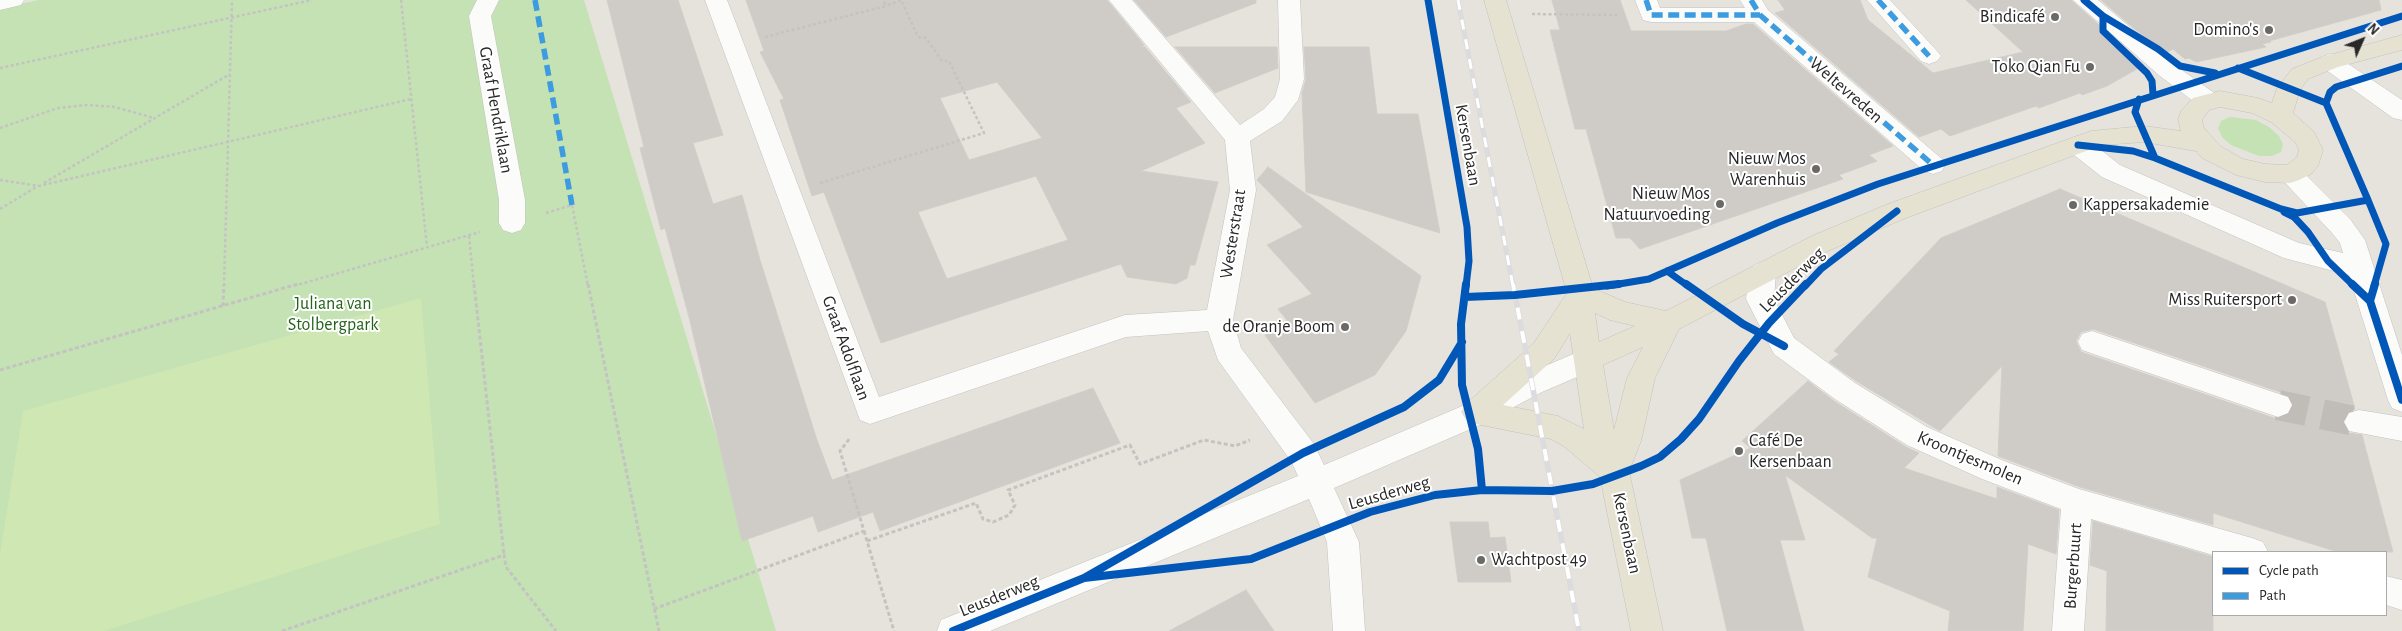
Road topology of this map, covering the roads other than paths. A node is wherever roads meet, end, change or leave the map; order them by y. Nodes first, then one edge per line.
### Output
1 (13, 0) edge
2 (488, 0) edge
3 (716, 0) edge
4 (1120, 0) edge
5 (1290, 0) edge
6 (1878, 0) edge
7 (2084, 0) edge
8 (0, 3) edge
9 (1497, 7) edge
10 (1649, 7) edge
11 (1756, 7) edge
12 (2402, 42) edge
13 (1929, 56) dead end
14 (2330, 62) junction
15 (2209, 101) junction
16 (2402, 112) edge
17 (2280, 116) junction
18 (1237, 138) junction
19 (2201, 143) junction
20 (2078, 145) junction
21 (1933, 164) dead end
22 (2290, 174) junction
23 (512, 223) road end
24 (2359, 267) junction
25 (1763, 272) junction
26 (1581, 294) junction
27 (1219, 320) junction
28 (1669, 322) junction
29 (2391, 332) edge
30 (2092, 342) dead end
31 (1588, 360) junction
32 (2402, 400) edge
33 (2278, 405) tunnel mouth
34 (1476, 412) junction
35 (2359, 422) tunnel mouth
36 (2402, 429) edge
37 (1614, 471) junction
38 (1317, 482) junction
39 (2077, 502) junction
40 (2248, 551) edge
41 (2387, 591) edge
42 (2402, 595) edge
43 (953, 631) edge
44 (1349, 631) edge
45 (1647, 631) edge
46 (2068, 631) edge

1 - 8 street
2 - 23 street, Graaf Hendriklaan
3 - 27 street, Graaf Adolflaan
4 - 18 street
5 - 18 street
6 - 13 street
7 - 15 street
9 - 26 main road, Kersenbaan
10 - 11 street, Weltevreden
11 - 21 street, Weltevreden
12 - 14 main road
14 - 16 street
14 - 17 main road
15 - 17 main road
15 - 19 main road
17 - 22 main road
18 - 27 street, Westerstraat
19 - 20 main road, Leusderweg
19 - 22 main road
20 - 24 street
20 - 25 main road, Leusderweg
22 - 24 street
24 - 29 street
25 - 28 main road, Leusderweg
25 - 39 street, Kroontjesmolen
26 - 28 main road
26 - 31 main road, Kersenbaan
26 - 34 main road
27 - 38 street, Westerstraat
28 - 31 main road, Leusderweg
28 - 37 main road
29 - 32 street
30 - 33 street
31 - 34 street, Leusderweg
31 - 37 main road, Kersenbaan
34 - 37 main road
34 - 38 street, Leusderweg
35 - 36 street
37 - 45 main road, Kersenbaan
38 - 43 street, Leusderweg
38 - 44 street, Westerstraat
39 - 40 street, Kroontjesmolen
39 - 46 street, Burgerbuurt
41 - 42 street

